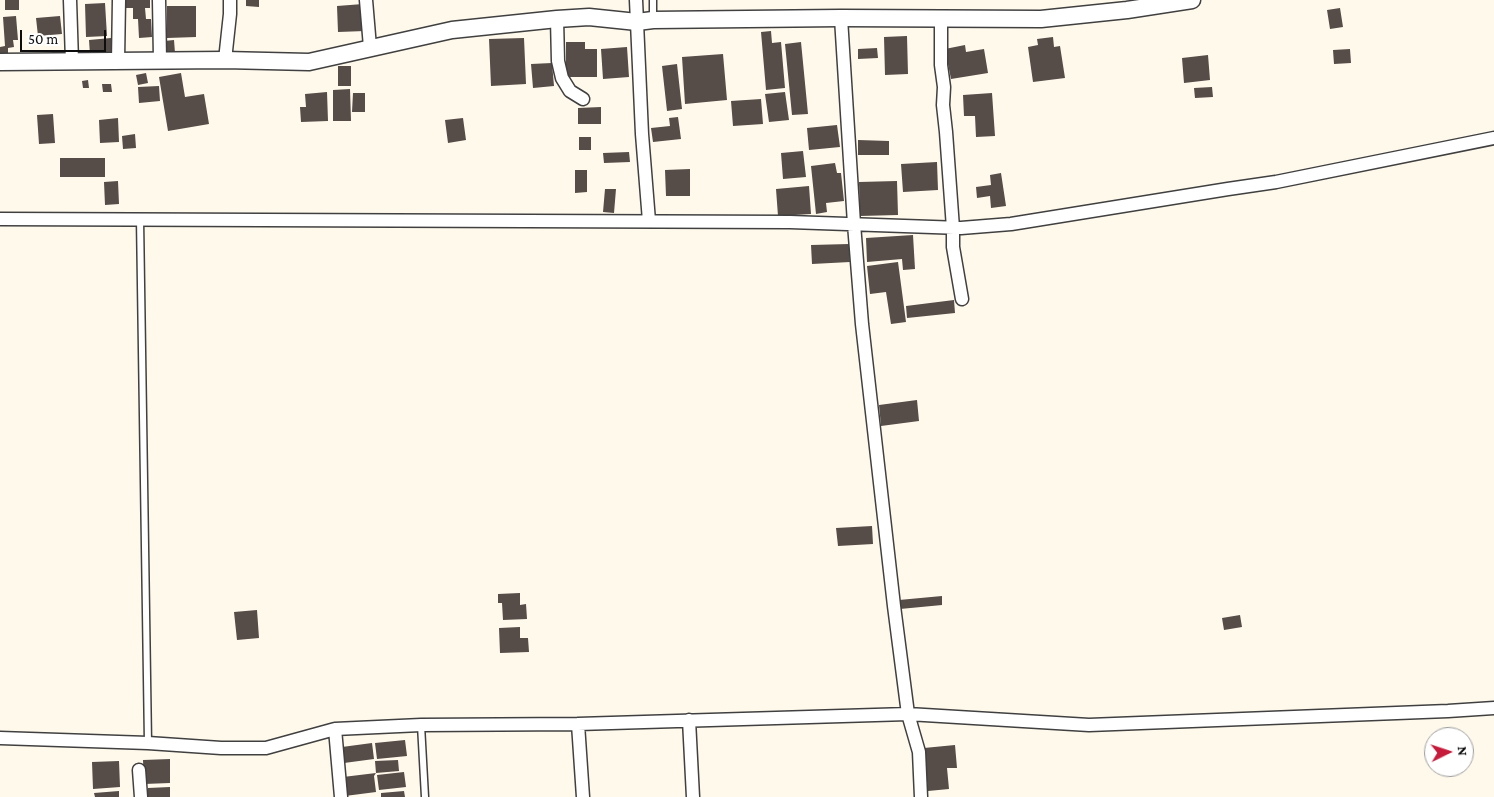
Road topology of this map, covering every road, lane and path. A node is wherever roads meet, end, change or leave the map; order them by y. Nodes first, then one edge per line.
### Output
1 (70, 0) edge
2 (119, 0) edge
3 (159, 0) edge
4 (230, 0) edge
5 (366, 0) edge
6 (636, 0) edge
7 (653, 0) edge
8 (1192, 0) edge
9 (1173, 1) edge
10 (1126, 5) edge
11 (841, 18) junction
12 (557, 19) junction
13 (941, 19) junction
14 (645, 21) junction
15 (370, 48) junction
16 (160, 60) junction
17 (225, 60) junction
18 (72, 61) junction
19 (118, 61) junction
20 (0, 62) edge
21 (583, 99) dead end
22 (1494, 138) edge
23 (0, 219) edge
24 (140, 219) junction
25 (649, 221) junction
26 (854, 224) junction
27 (953, 228) junction
28 (962, 299) dead end
29 (1494, 708) edge
30 (908, 714) junction
31 (689, 720) junction
32 (578, 724) junction
33 (421, 725) junction
34 (335, 728) junction
35 (0, 738) edge
36 (148, 743) junction
37 (140, 770) dead end
38 (141, 797) edge
39 (342, 797) edge
40 (425, 797) edge
41 (583, 797) edge
42 (693, 797) edge
43 (921, 797) edge

1 - 18 street
2 - 19 street
3 - 16 street
4 - 17 street
5 - 15 street
6 - 14 street
7 - 14 lane
8 - 9 street
9 - 10 street
10 - 13 street
11 - 13 street
11 - 14 street
11 - 26 street
12 - 14 street
12 - 15 street
12 - 21 street
13 - 27 street
14 - 25 street
15 - 17 street
16 - 17 street
16 - 19 street
18 - 19 street
18 - 20 street
22 - 27 street
23 - 24 street
24 - 25 street
24 - 36 lane
25 - 26 street
26 - 27 street
26 - 30 street
27 - 28 street
29 - 30 street
30 - 31 street
30 - 43 street
31 - 32 street
31 - 42 street
32 - 33 street
32 - 41 street
33 - 34 street
33 - 40 lane
34 - 36 street
34 - 39 street
35 - 36 street
37 - 38 street

